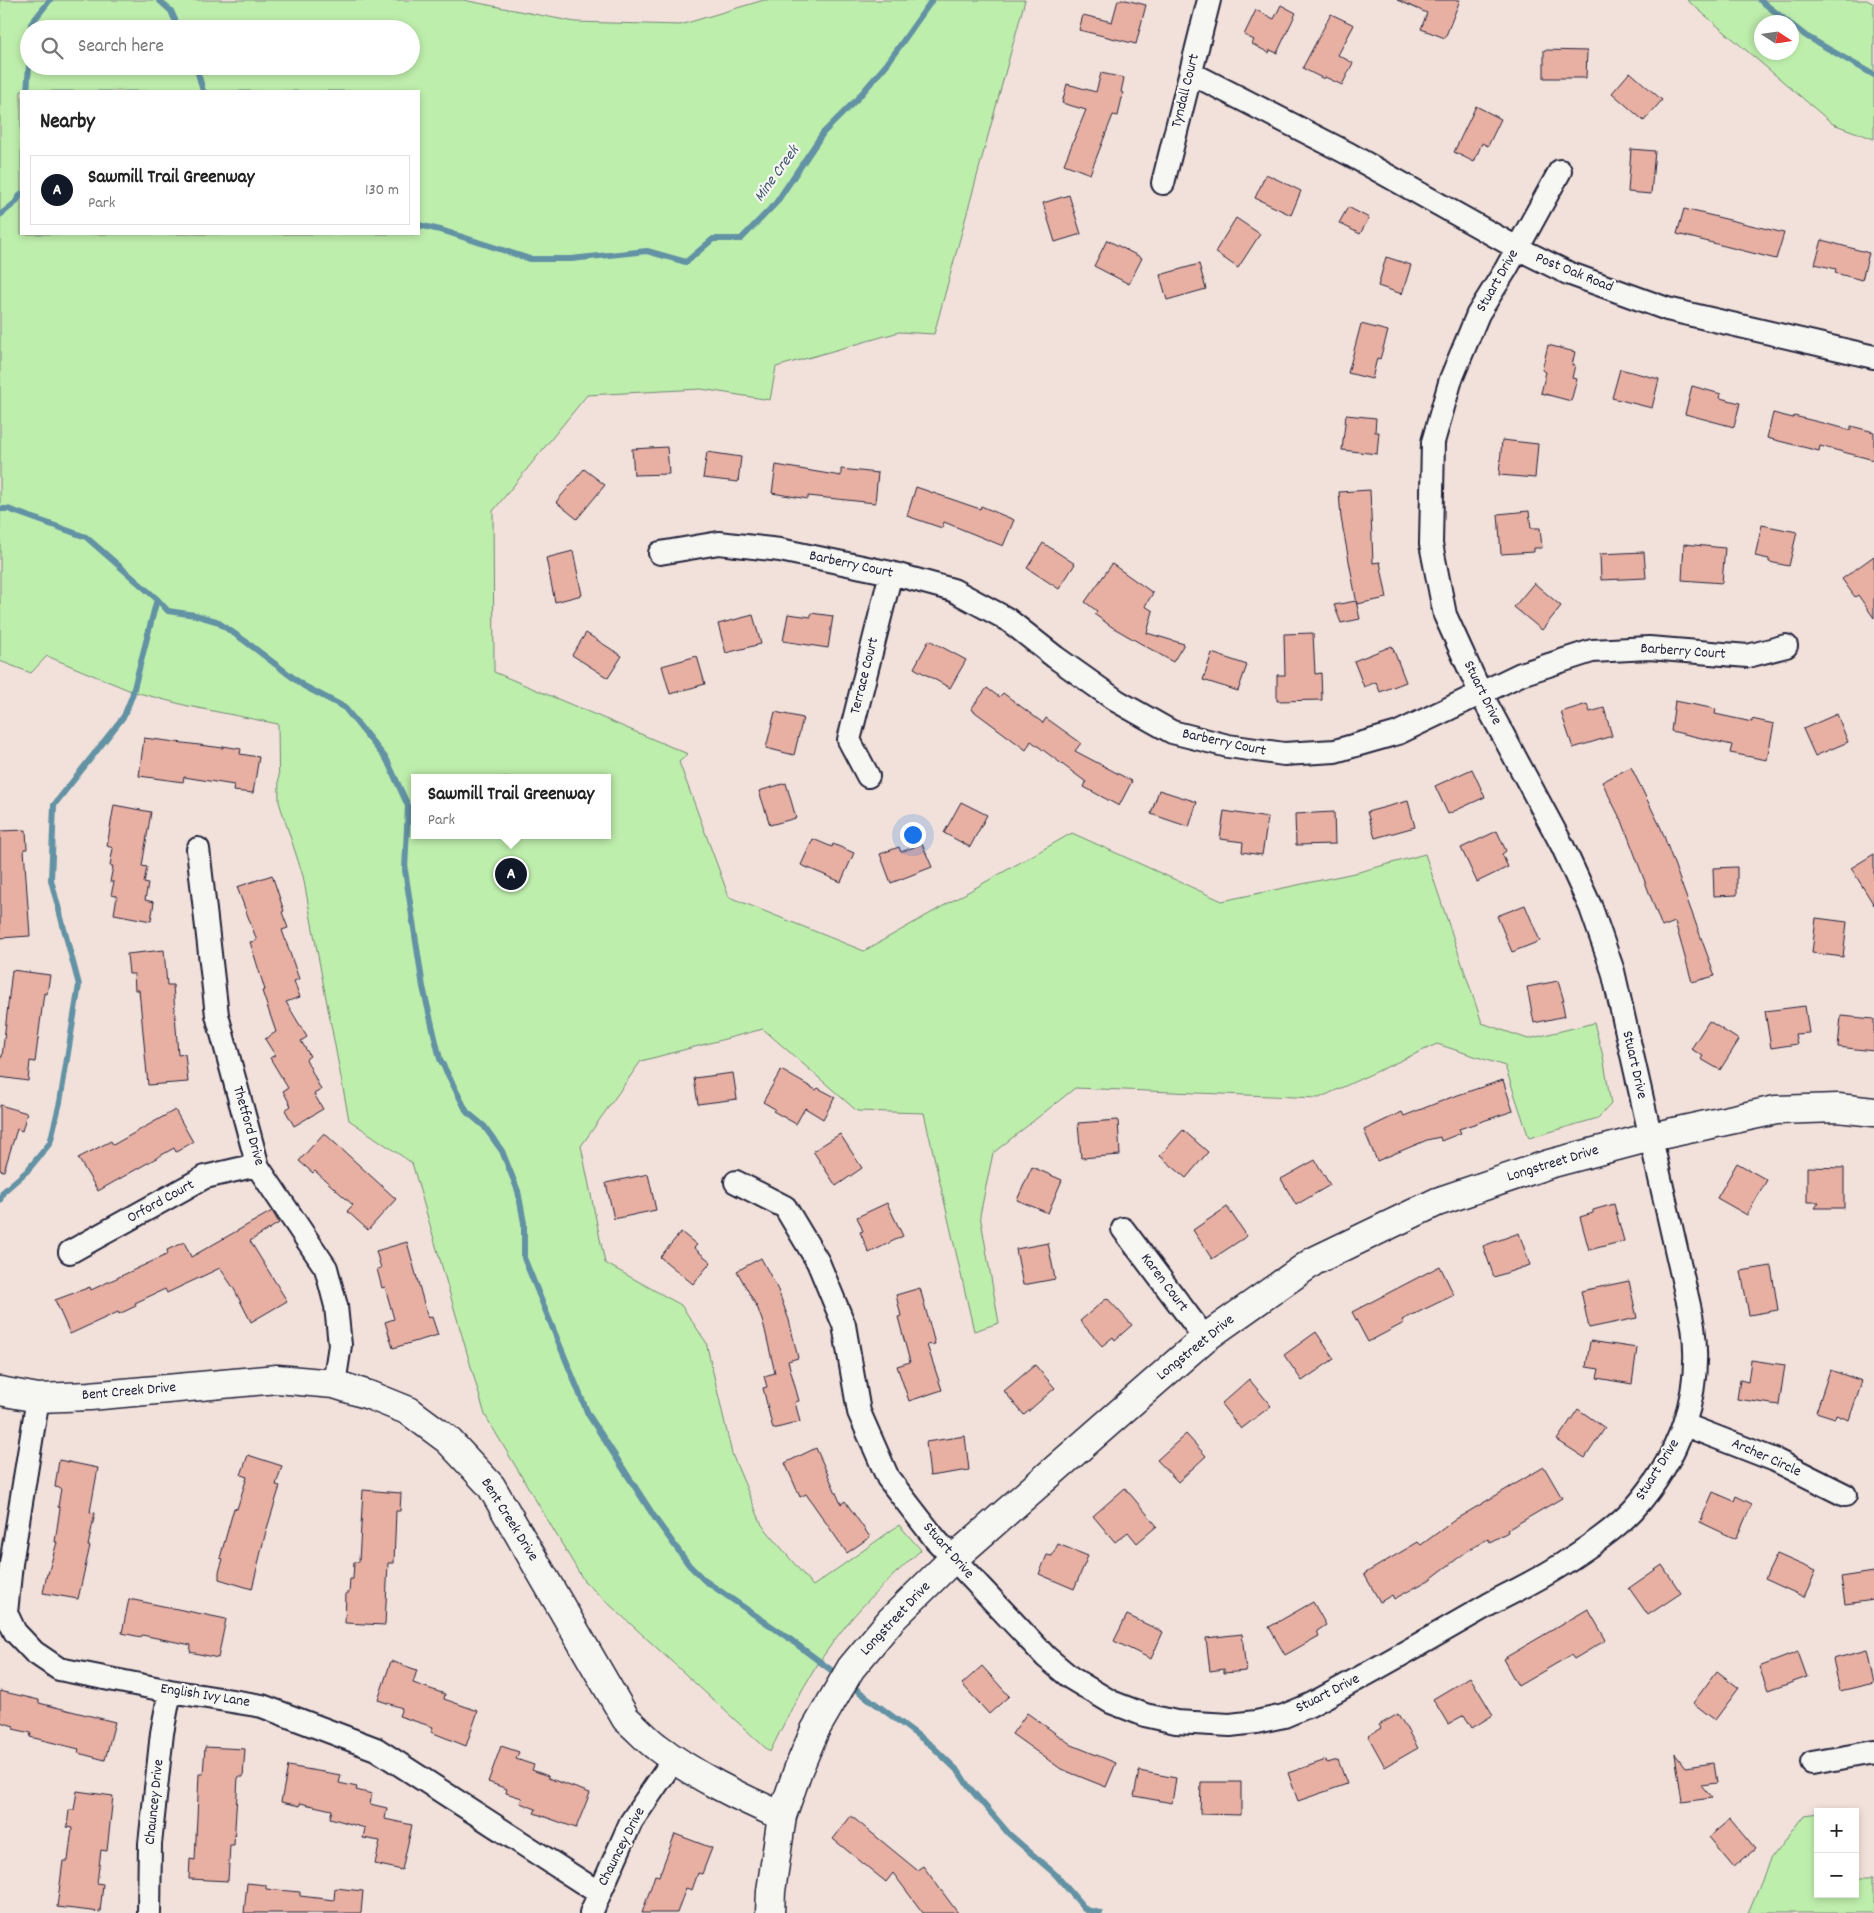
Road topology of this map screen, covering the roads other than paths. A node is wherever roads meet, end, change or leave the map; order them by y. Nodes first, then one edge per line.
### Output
1 (1209, 0) edge
2 (1191, 72) junction
3 (1560, 171) dead end
4 (1163, 183) dead end
5 (1517, 248) junction
6 (1874, 357) edge
7 (660, 553) dead end
8 (890, 573) junction
9 (1786, 646) dead end
10 (1481, 694) junction
11 (868, 776) dead end
12 (198, 849) dead end
13 (1874, 1112) edge
14 (1650, 1137) junction
15 (257, 1165) junction
16 (736, 1182) dead end
17 (1123, 1228) dead end
18 (70, 1252) dead end
19 (1206, 1338) junction
20 (334, 1384) junction
21 (0, 1390) edge
22 (38, 1398) junction
23 (1685, 1425) junction
24 (1845, 1495) dead end
25 (954, 1558) junction
26 (170, 1691) junction
27 (1874, 1752) edge
28 (674, 1759) junction
29 (1812, 1763) dead end
30 (782, 1816) junction
31 (595, 1903) edge
32 (149, 1913) edge
33 (770, 1913) edge

1 - 2 street, Tyndall Court
2 - 4 street, Tyndall Court
2 - 5 street, Post Oak Road
3 - 5 street, Stuart Drive
5 - 6 street, Post Oak Road
5 - 10 street, Stuart Drive
7 - 8 street, Barberry Court
8 - 10 street, Barberry Court
8 - 11 street, Terrace Court
9 - 10 street, Barberry Court
10 - 14 street, Stuart Drive
12 - 15 street, Thetford Drive
13 - 14 street, Longstreet Drive
14 - 19 street, Longstreet Drive
14 - 23 street, Stuart Drive
15 - 18 street, Orford Court
15 - 20 street, Thetford Drive
16 - 25 street, Stuart Drive
17 - 19 street, Karen Court
19 - 25 street, Longstreet Drive
20 - 22 street, Bent Creek Drive
20 - 28 street, Bent Creek Drive
21 - 22 street, Bent Creek Drive
22 - 26 street, English Ivy Lane
23 - 24 street, Archer Circle
23 - 25 street, Stuart Drive
25 - 30 street, Longstreet Drive
26 - 31 street, English Ivy Lane
26 - 32 street, Chauncey Drive
27 - 29 street
28 - 30 street, Bent Creek Drive
28 - 31 street, Chauncey Drive
30 - 33 street, Longstreet Drive

